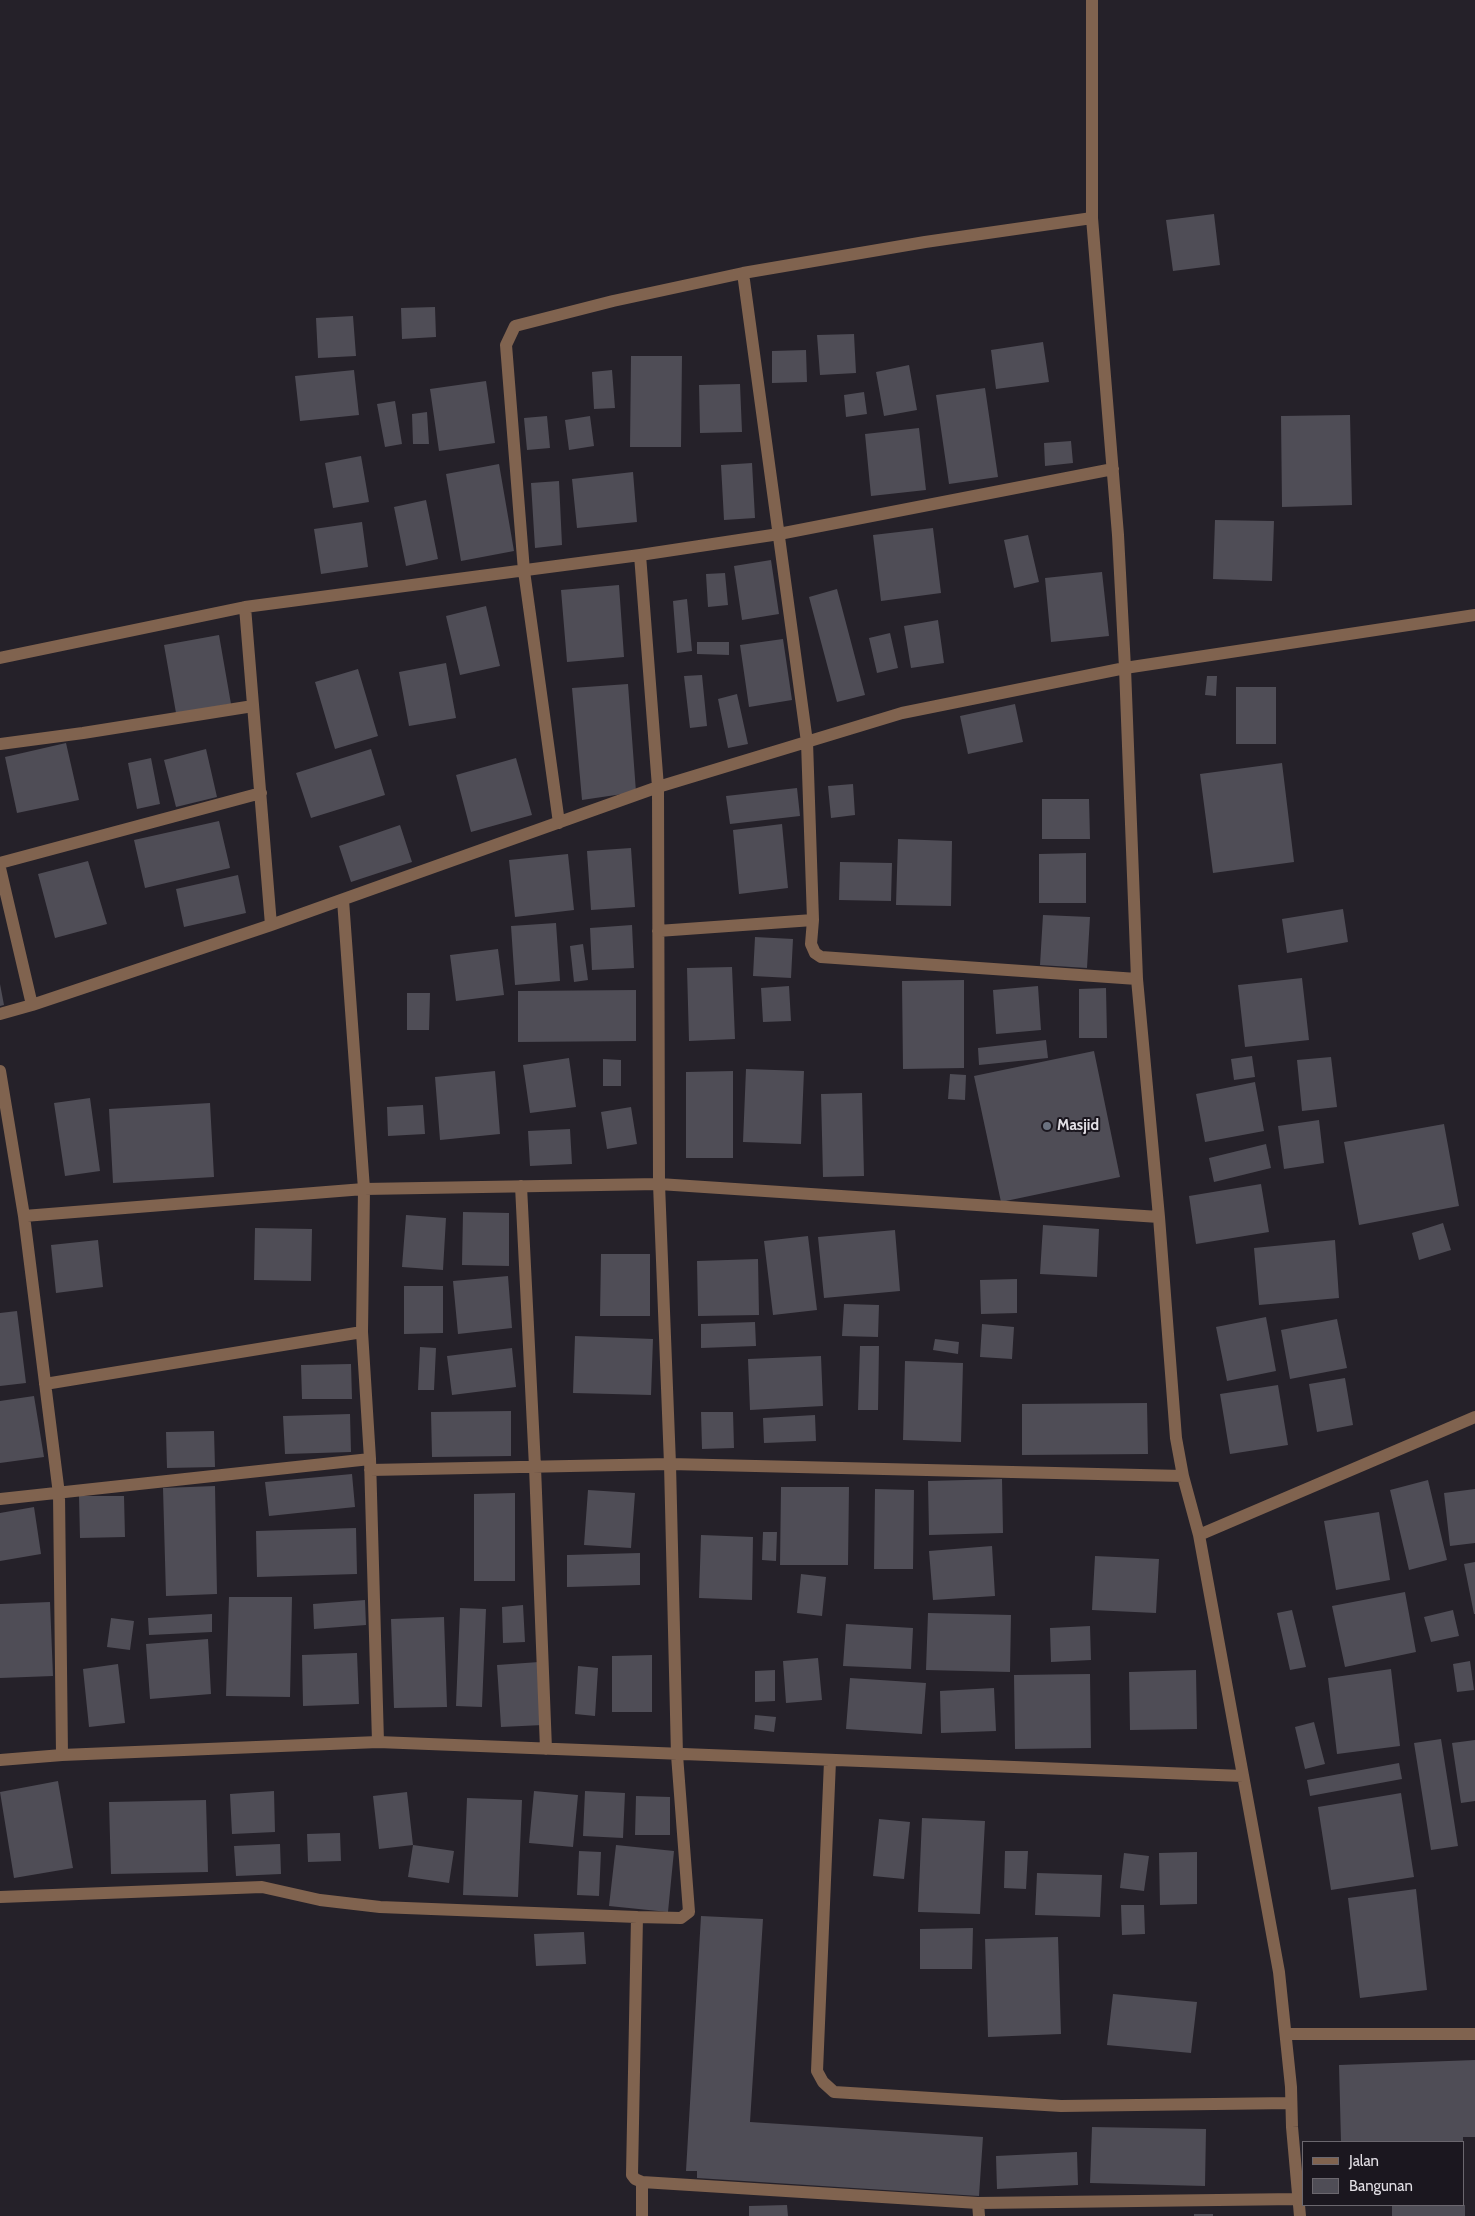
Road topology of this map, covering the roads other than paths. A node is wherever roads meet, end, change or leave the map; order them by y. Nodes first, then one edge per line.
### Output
1 (1092, 0) edge
2 (1092, 218) junction
3 (743, 273) junction
4 (1113, 470) junction
5 (779, 534) junction
6 (640, 555) junction
7 (524, 571) junction
8 (245, 608) junction
9 (1475, 616) edge
10 (0, 658) edge
11 (1125, 668) junction
12 (253, 706) junction
13 (807, 742) junction
14 (0, 744) edge
15 (658, 787) junction
16 (260, 793) junction
17 (559, 823) junction
18 (0, 862) edge
19 (0, 868) edge
20 (343, 900) junction
21 (813, 920) junction
22 (271, 925) junction
23 (658, 931) junction
24 (1137, 979) junction
25 (32, 1005) junction
26 (0, 1014) edge
27 (0, 1070) edge
28 (659, 1184) junction
29 (521, 1186) junction
30 (364, 1189) junction
31 (24, 1216) junction
32 (1159, 1217) junction
33 (362, 1332) junction
34 (45, 1384) junction
35 (1475, 1417) edge
36 (370, 1464) junction
37 (670, 1464) junction
38 (535, 1467) junction
39 (1183, 1476) junction
40 (59, 1494) junction
41 (0, 1500) edge
42 (1199, 1535) junction
43 (378, 1742) junction
44 (546, 1749) junction
45 (62, 1755) junction
46 (677, 1755) junction
47 (0, 1760) edge
48 (830, 1761) junction
49 (1243, 1776) junction
50 (0, 1897) edge
51 (637, 1918) junction
52 (1286, 2034) junction
53 (1475, 2034) edge
54 (1291, 2103) junction
55 (642, 2182) junction
56 (1298, 2199) junction
57 (978, 2203) junction
58 (642, 2216) edge
59 (979, 2216) edge
60 (1300, 2216) edge

1 - 2 street
2 - 3 street
2 - 4 street
3 - 5 street
3 - 7 street
4 - 5 street
4 - 11 street
5 - 6 street
5 - 13 street
6 - 7 street
6 - 15 street
7 - 8 street
7 - 17 street
8 - 10 street
8 - 12 street
9 - 11 street
11 - 13 street
11 - 24 street
12 - 14 street
12 - 16 street
13 - 15 street
13 - 21 street
15 - 17 street
15 - 23 street
16 - 18 street
16 - 22 street
17 - 20 street
19 - 25 street
20 - 22 street
20 - 30 street
21 - 23 street
21 - 24 street
22 - 25 street
23 - 28 street
24 - 32 street
25 - 26 street
27 - 31 street
28 - 29 street
28 - 32 street
28 - 37 street
29 - 30 street
29 - 38 street
30 - 31 street
30 - 33 street
31 - 34 street
32 - 39 street
33 - 34 street
33 - 36 street
34 - 40 street
35 - 42 street
36 - 38 street
36 - 40 street
36 - 43 street
37 - 38 street
37 - 39 street
37 - 46 street
38 - 44 street
39 - 42 street
40 - 41 street
40 - 45 street
42 - 49 street
43 - 44 street
43 - 45 street
44 - 46 street
45 - 47 street
46 - 48 street
46 - 51 street
48 - 49 street
48 - 54 street
49 - 52 street
50 - 51 street
51 - 55 street
52 - 53 street
52 - 54 street
54 - 56 street
55 - 57 street
55 - 58 street
56 - 57 street
56 - 60 street
57 - 59 street

